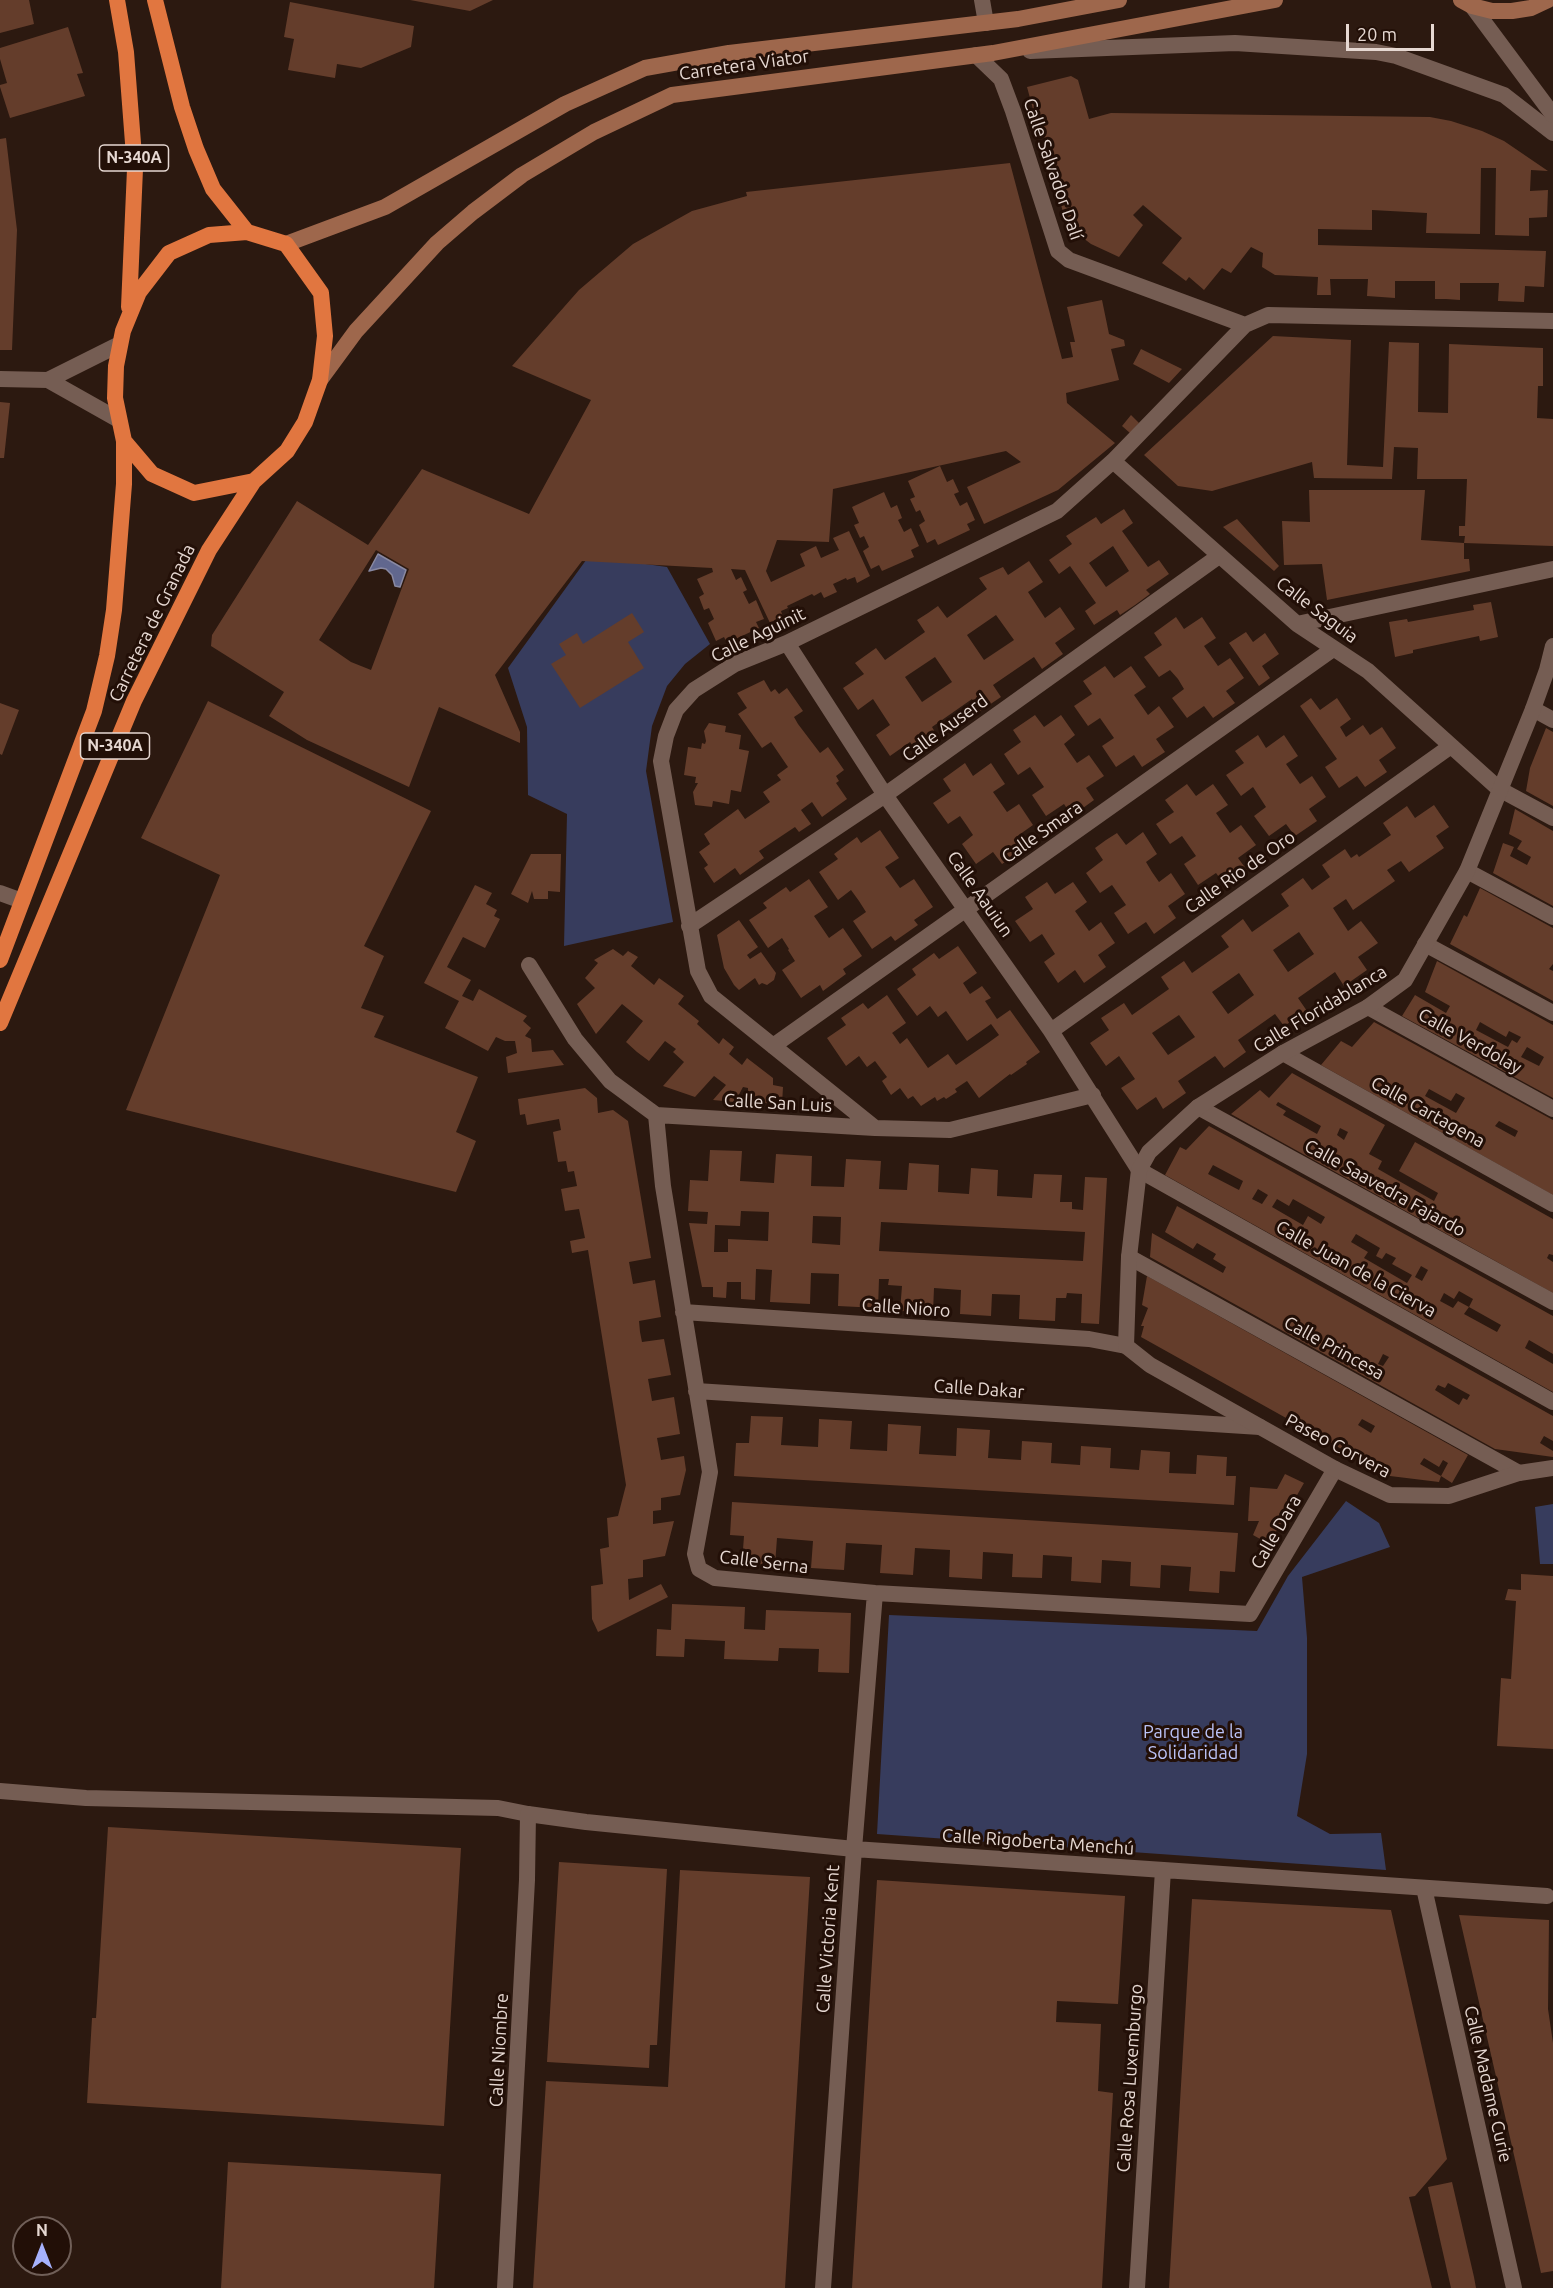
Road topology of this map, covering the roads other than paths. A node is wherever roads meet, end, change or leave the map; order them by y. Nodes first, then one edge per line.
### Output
1 (117, 0) edge
2 (155, 0) edge
3 (982, 0) edge
4 (1119, 0) edge
5 (1275, 0) edge
6 (1548, 0) edge
7 (1467, 3) edge
8 (986, 23) junction
9 (985, 54) junction
10 (1553, 115) edge
11 (1553, 133) edge
12 (247, 232) junction
13 (286, 244) junction
14 (129, 316) junction
15 (1553, 321) edge
16 (1245, 325) junction
17 (120, 344) junction
18 (0, 379) edge
19 (48, 380) junction
20 (320, 380) junction
21 (119, 420) junction
22 (124, 441) junction
23 (1113, 461) junction
24 (254, 481) junction
25 (1219, 556) junction
26 (1553, 569) edge
27 (1297, 624) junction
28 (787, 643) junction
29 (1553, 646) edge
30 (1333, 649) junction
31 (1533, 709) junction
32 (1553, 720) edge
33 (1451, 746) junction
34 (1499, 789) junction
35 (885, 795) junction
36 (1553, 818) edge
37 (1467, 871) junction
38 (0, 893) edge
39 (22, 901) junction
40 (967, 910) junction
41 (1553, 917) edge
42 (689, 926) junction
43 (1425, 944) junction
44 (0, 960) edge
45 (529, 966) dead end
46 (1368, 1007) junction
47 (1553, 1013) edge
48 (0, 1023) edge
49 (1051, 1031) junction
50 (773, 1046) junction
51 (1283, 1053) junction
52 (1093, 1095) junction
53 (1198, 1107) junction
54 (1553, 1109) edge
55 (656, 1115) junction
56 (875, 1128) junction
57 (1139, 1170) junction
58 (1553, 1204) edge
59 (1130, 1257) junction
60 (1553, 1302) edge
61 (683, 1312) junction
62 (1126, 1346) junction
63 (696, 1391) junction
64 (1553, 1402) edge
65 (1260, 1427) junction
66 (1335, 1468) junction
67 (1553, 1468) edge
68 (1519, 1473) junction
69 (875, 1593) junction
70 (1250, 1614) joint
71 (0, 1791) edge
72 (528, 1814) junction
73 (854, 1849) junction
74 (1163, 1869) junction
75 (1424, 1888) junction
76 (1547, 1896) dead end
77 (505, 2288) edge
78 (823, 2288) edge
79 (1137, 2288) edge
80 (1514, 2288) edge

1 - 14 highway, N-340A
2 - 12 highway, N-340A
3 - 8 street
4 - 8 main road, Carretera Viator
5 - 9 main road, Carretera Viator
6 - 7 main road
7 - 10 street
8 - 13 main road, Carretera Viator
9 - 11 street
9 - 16 street, Calle Salvador Dalí
9 - 20 main road, Carretera Viator
12 - 13 highway, N-340A
12 - 14 highway, N-340A
13 - 20 highway, N-340A
14 - 17 highway, N-340A
15 - 16 street
16 - 23 street
17 - 19 street
17 - 21 highway, N-340A
18 - 19 street
19 - 21 street
20 - 24 highway, N-340A
21 - 22 highway, N-340A
22 - 24 highway, N-340A
22 - 39 highway, Carretera de Granada / N-340A
23 - 25 street, Calle Saguia
23 - 28 street, Calle Aguinit
24 - 48 highway, Carretera de Granada / N-340A
25 - 27 street, Calle Saguia
25 - 35 street, Calle Auserd
26 - 27 street
27 - 30 street, Calle Saguia
28 - 35 street, Calle Aauiun
28 - 42 street, Calle Aguinit
29 - 31 street, Calle Floridablanca
30 - 33 street, Calle Saguia
30 - 40 street, Calle Smara
31 - 32 street
31 - 34 street, Calle Floridablanca
33 - 34 street, Calle Saguia
33 - 49 street, Calle Rio de Oro
34 - 36 street, Calle Saguia
34 - 37 street, Calle Floridablanca
35 - 40 street, Calle Aauiun
35 - 42 street, Calle Auserd
37 - 41 street
37 - 43 street, Calle Floridablanca
38 - 39 street
39 - 44 highway, Carretera de Granada / N-340A
40 - 49 street, Calle Aauiun
40 - 50 street, Calle Smara
42 - 50 street, Calle Aguinit
43 - 46 street, Calle Floridablanca
43 - 47 street
45 - 55 street
46 - 51 street, Calle Floridablanca
46 - 54 street, Calle Verdolay
49 - 52 street, Calle Aauiun
50 - 56 street, Calle Aguinit
51 - 53 street, Calle Floridablanca
51 - 58 street, Calle Cartagena
52 - 56 street, Calle San Luis
52 - 57 street, Calle Aauiun
53 - 57 street, Calle Floridablanca
53 - 60 street, Calle Saavedra Fajardo
55 - 56 street, Calle San Luis
55 - 61 street, Calle Serna
57 - 59 street, Calle Floridablanca
57 - 64 street, Calle Juan de la Cierva
59 - 62 street, Calle Floridablanca
59 - 68 street, Calle Princesa
61 - 62 street, Calle Nioro
61 - 63 street, Calle Serna
62 - 65 street, Paseo Corvera
63 - 65 street, Calle Dakar
63 - 69 street, Calle Serna
65 - 66 street, Paseo Corvera
66 - 68 street, Paseo Corvera
66 - 70 street, Calle Dara
67 - 68 street, Paseo Corvera
69 - 70 street, Calle Serna
69 - 73 street, Calle Victoria Kent
71 - 72 street, Calle Rigoberta Menchú
72 - 73 street, Calle Rigoberta Menchú
72 - 77 street, Calle Niombre
73 - 74 street, Calle Rigoberta Menchú
73 - 78 street, Calle Victoria Kent
74 - 75 street, Calle Rigoberta Menchú
74 - 79 street, Calle Rosa Luxemburgo
75 - 76 street, Calle Rigoberta Menchú
75 - 80 street, Calle Madame Curie

